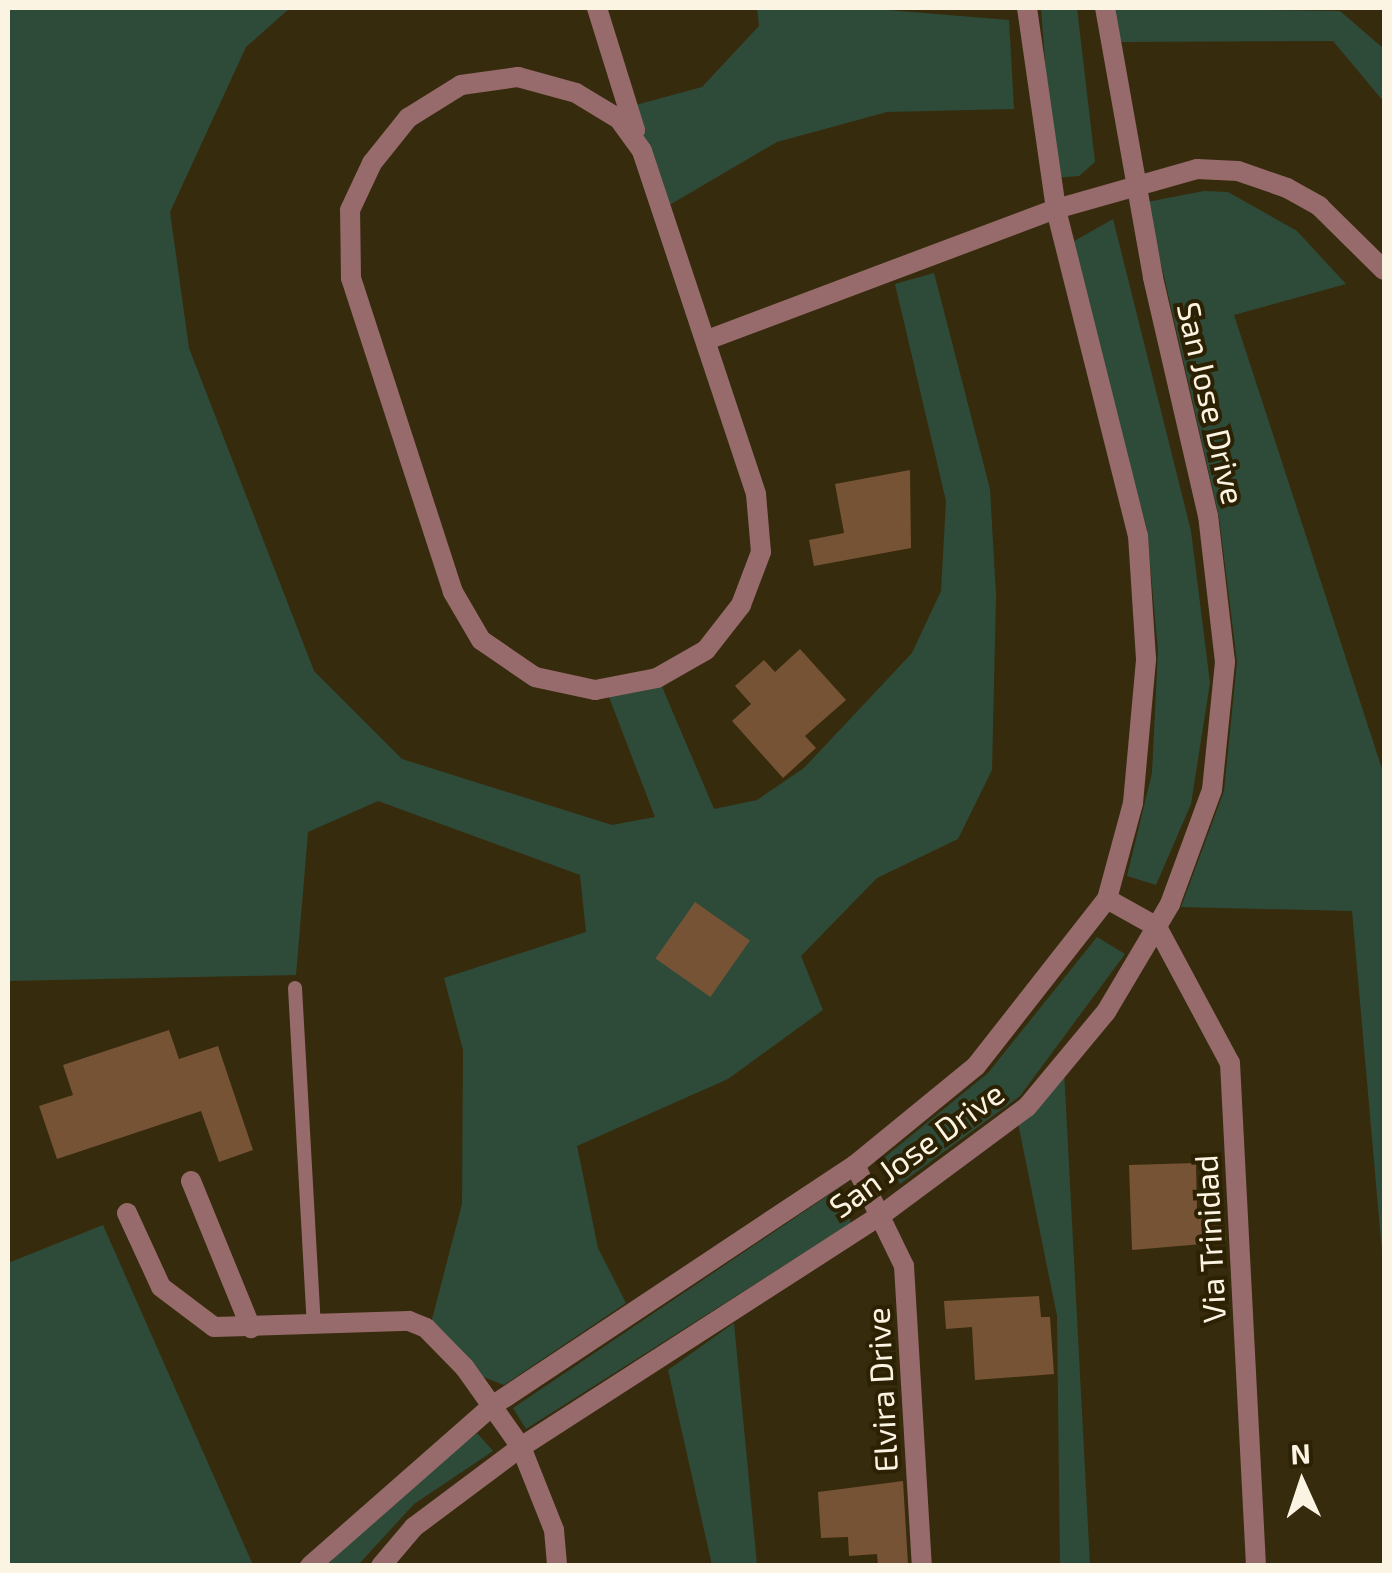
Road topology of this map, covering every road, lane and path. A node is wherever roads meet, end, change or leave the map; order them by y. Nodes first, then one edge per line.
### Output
1 (596, 8) edge
2 (1027, 8) edge
3 (1105, 8) edge
4 (642, 151) junction
5 (1136, 186) junction
6 (1056, 210) junction
7 (1384, 270) edge
8 (707, 340) junction
9 (1107, 899) junction
10 (1158, 927) junction
11 (295, 988) dead end
12 (855, 1165) junction
13 (191, 1181) dead end
14 (127, 1213) dead end
15 (880, 1216) junction
16 (314, 1325) junction
17 (250, 1328) junction
18 (492, 1406) junction
19 (521, 1447) junction
20 (310, 1566) edge
21 (381, 1566) edge
22 (557, 1566) edge
23 (922, 1566) edge
24 (1256, 1566) edge

1 - 4 street
2 - 6 street, San Jose Drive
3 - 5 street, San Jose Drive
4 - 8 street
4 - 8 street
5 - 6 street
5 - 7 street
5 - 10 street, San Jose Drive
6 - 8 street
6 - 9 street, San Jose Drive
9 - 10 street
9 - 12 street, San Jose Drive
10 - 15 street, San Jose Drive
10 - 24 street, Via Trinidad
11 - 16 lane
12 - 15 street, Elvira Drive
12 - 18 street, San Jose Drive
13 - 17 street
14 - 17 street
15 - 19 street, San Jose Drive
15 - 23 street, Elvira Drive
16 - 17 street
16 - 18 street
18 - 19 street
18 - 20 street, San Jose Drive
19 - 21 street, San Jose Drive
19 - 22 street

